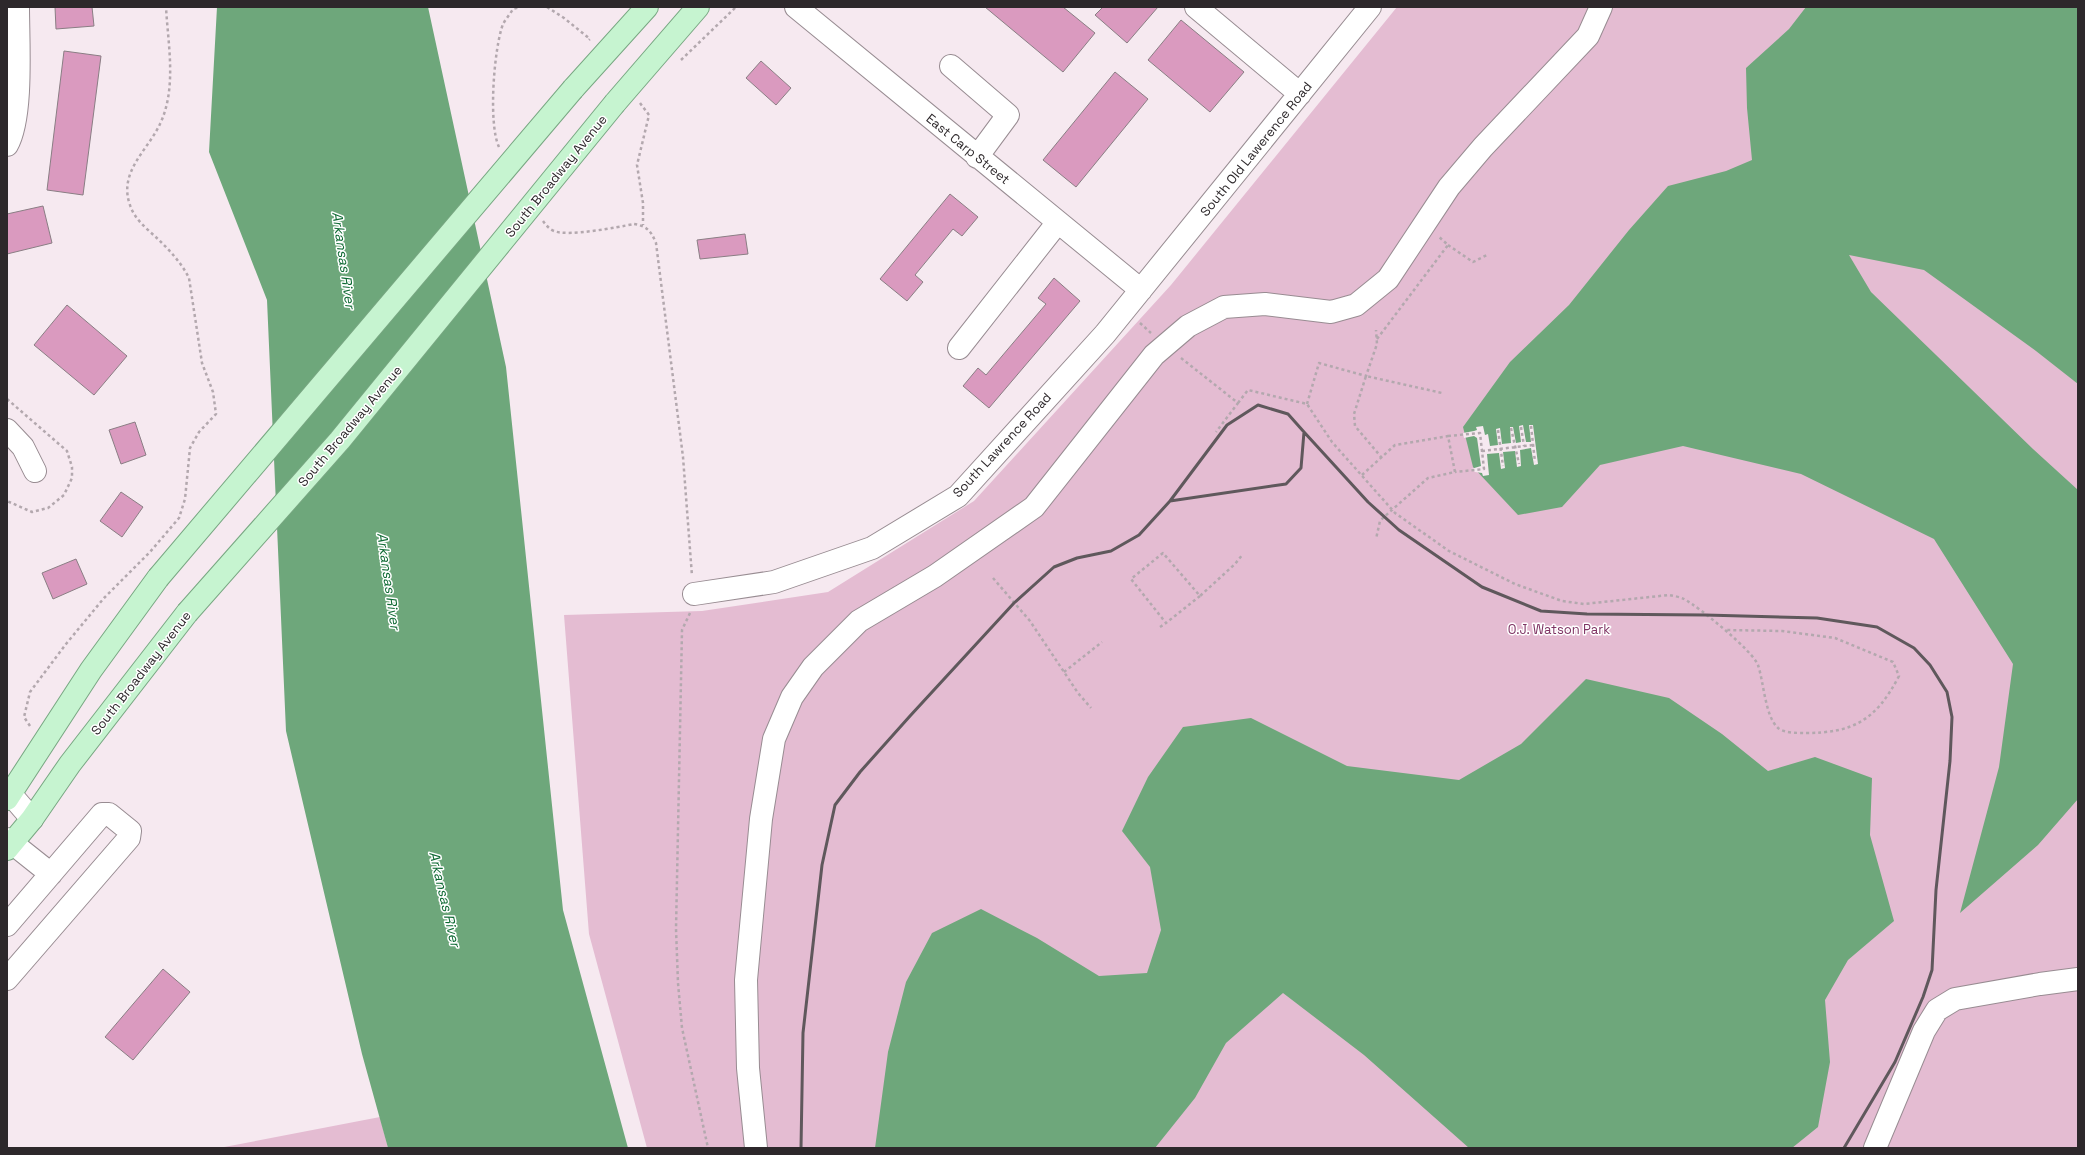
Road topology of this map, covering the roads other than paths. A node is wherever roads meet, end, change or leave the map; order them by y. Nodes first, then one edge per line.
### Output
1 (18, 7) edge
2 (647, 7) edge
3 (698, 7) edge
4 (796, 7) edge
5 (1196, 7) edge
6 (1370, 7) edge
7 (1601, 7) edge
8 (951, 66) dead end
9 (1300, 94) junction
10 (7, 145) edge
11 (977, 157) junction
12 (1058, 222) junction
13 (1141, 290) junction
14 (959, 348) dead end
15 (7, 430) edge
16 (35, 471) dead end
17 (694, 594) road end
18 (8, 794) edge
19 (32, 819) junction
20 (9, 844) edge
21 (51, 874) junction
22 (7, 925) edge
23 (7, 979) edge
24 (2078, 980) edge
25 (756, 1148) edge
26 (1875, 1148) edge

1 - 10 street
2 - 18 main road, bridge
3 - 19 main road, South Broadway Avenue, bridge
4 - 11 street, East Carp Street
5 - 9 street
6 - 9 street, South Old Lawerence Road
7 - 25 street
8 - 11 street
9 - 13 street, South Old Lawerence Road
11 - 12 street, East Carp Street
12 - 13 street, East Carp Street
12 - 14 street
13 - 17 street, South Lawrence Road
15 - 16 street
18 - 19 street
19 - 20 main road, South Broadway Avenue
20 - 21 street
21 - 22 street
21 - 23 street
24 - 26 street

